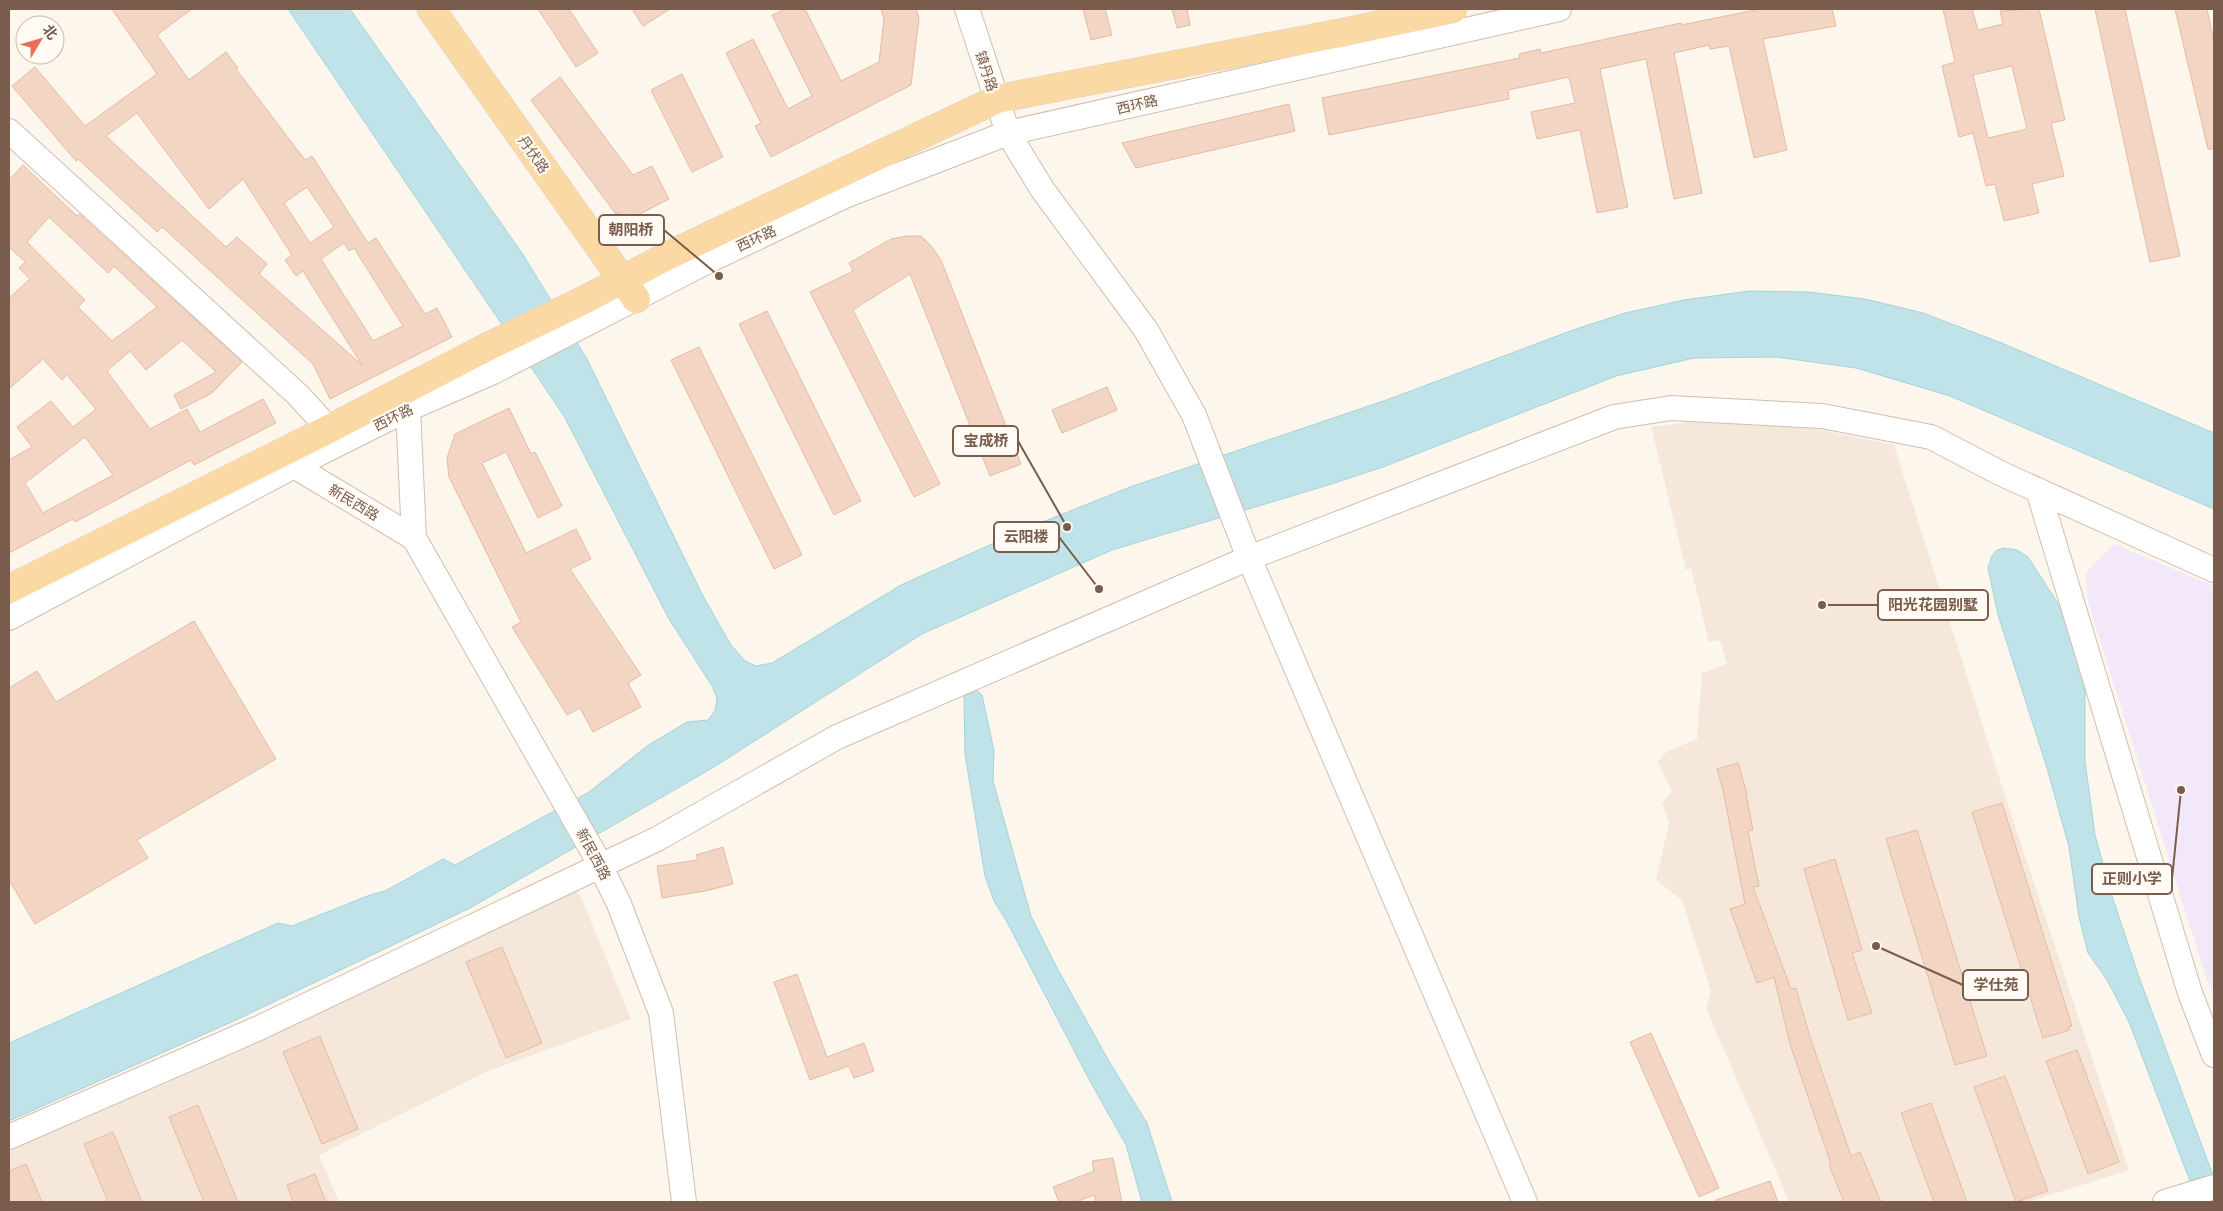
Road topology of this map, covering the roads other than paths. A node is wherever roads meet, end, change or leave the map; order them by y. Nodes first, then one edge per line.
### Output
1 (431, 9) edge
2 (967, 9) edge
3 (1452, 9) edge
4 (1559, 9) edge
5 (997, 99) junction
6 (9, 131) edge
7 (1008, 133) junction
8 (629, 290) junction
9 (488, 360) junction
10 (408, 409) junction
11 (335, 436) junction
12 (294, 466) junction
13 (2038, 490) junction
14 (414, 538) junction
15 (1249, 558) junction
16 (2214, 570) edge
17 (9, 589) edge
18 (9, 618) edge
19 (598, 861) junction
20 (2214, 1055) edge
21 (9, 1137) edge
22 (2214, 1187) edge
23 (684, 1202) edge
24 (1525, 1202) edge
25 (2165, 1202) edge

1 - 8 main road, 丹伏路
2 - 5 street, 镇丹路
3 - 5 main road, 西环路
4 - 7 street, 西环路
5 - 7 street, 镇丹路
5 - 8 main road, 西环路
6 - 11 street
7 - 8 street, 西环路
7 - 15 street, 镇丹路
8 - 9 main road, 西环路
9 - 10 street, 西环路
9 - 11 main road, 西环路
10 - 11 street, 西环路
10 - 14 street, 新民西路
11 - 12 street, 西环路
11 - 17 main road, 西环路
12 - 14 street, 新民西路
12 - 18 street, 西环路
13 - 15 street
13 - 16 street
13 - 20 street
14 - 19 street, 新民西路
15 - 19 street
15 - 24 street, 镇丹路
19 - 21 street
19 - 23 street, 新民西路
22 - 25 street

